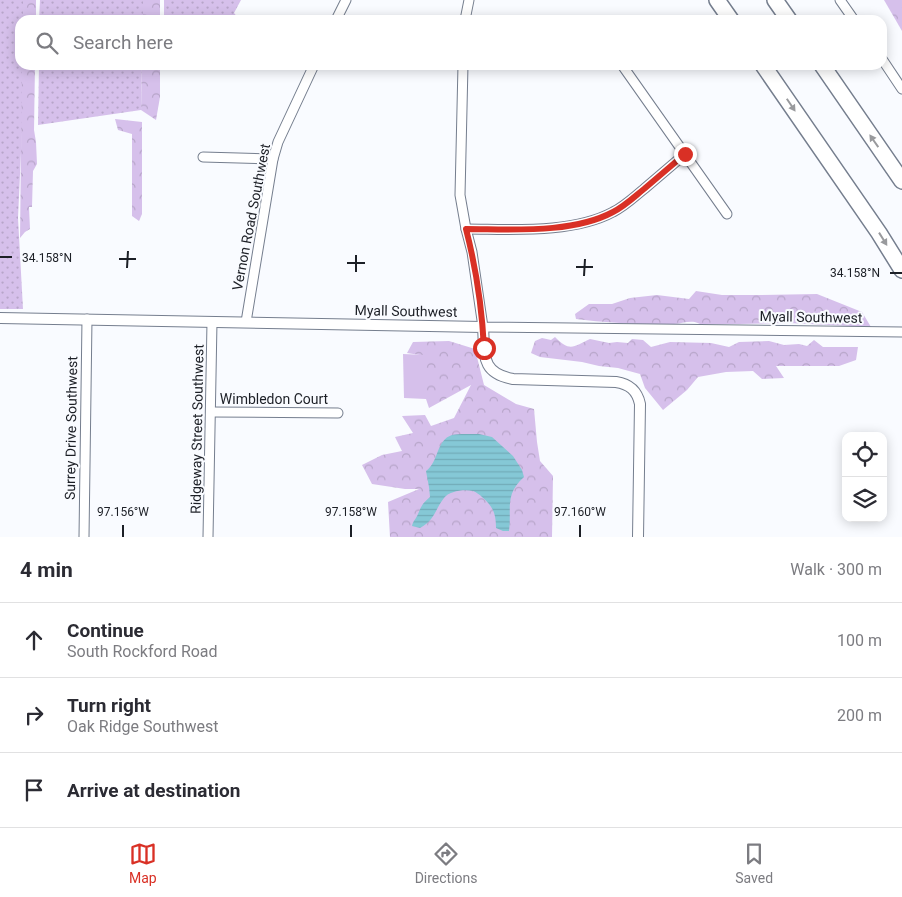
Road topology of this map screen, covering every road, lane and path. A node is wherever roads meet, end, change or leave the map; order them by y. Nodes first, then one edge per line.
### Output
1 (346, 0) edge
2 (469, 0) edge
3 (717, 0) edge
4 (775, 0) edge
5 (840, 0) edge
6 (338, 15) edge
7 (466, 15) edge
8 (728, 15) edge
9 (786, 15) edge
10 (850, 15) edge
11 (887, 66) edge
12 (312, 70) edge
13 (463, 70) edge
14 (626, 70) edge
15 (766, 70) edge
16 (825, 70) edge
17 (902, 88) edge
18 (685, 154) junction
19 (203, 157) dead end
20 (273, 159) junction
21 (902, 181) edge
22 (727, 214) dead end
23 (466, 229) junction
24 (902, 270) edge
25 (0, 318) edge
26 (86, 320) junction
27 (212, 322) junction
28 (246, 322) junction
29 (483, 326) junction
30 (902, 332) edge
31 (211, 412) junction
32 (338, 413) dead end
33 (84, 537) edge
34 (208, 537) edge
35 (638, 537) edge

1 - 6 street
2 - 7 street
3 - 8 highway
4 - 9 highway
5 - 10 street
11 - 17 street
12 - 20 street, Vernon Road Southwest
13 - 23 street
14 - 18 street
15 -> 24 highway
21 -> 16 highway
18 - 22 street
18 - 23 street
19 - 20 street
20 - 28 street, Vernon Road Southwest
23 - 29 street
25 - 26 street, Myall Southwest
26 - 27 street, Myall Southwest
26 - 33 street, Surrey Drive Southwest
27 - 28 street, Myall Southwest
27 - 31 street, Ridgeway Street Southwest
28 - 29 street, Myall Southwest
29 - 30 street, Myall Southwest
29 - 35 street
31 - 32 street, Wimbledon Court
31 - 34 street, Ridgeway Street Southwest

